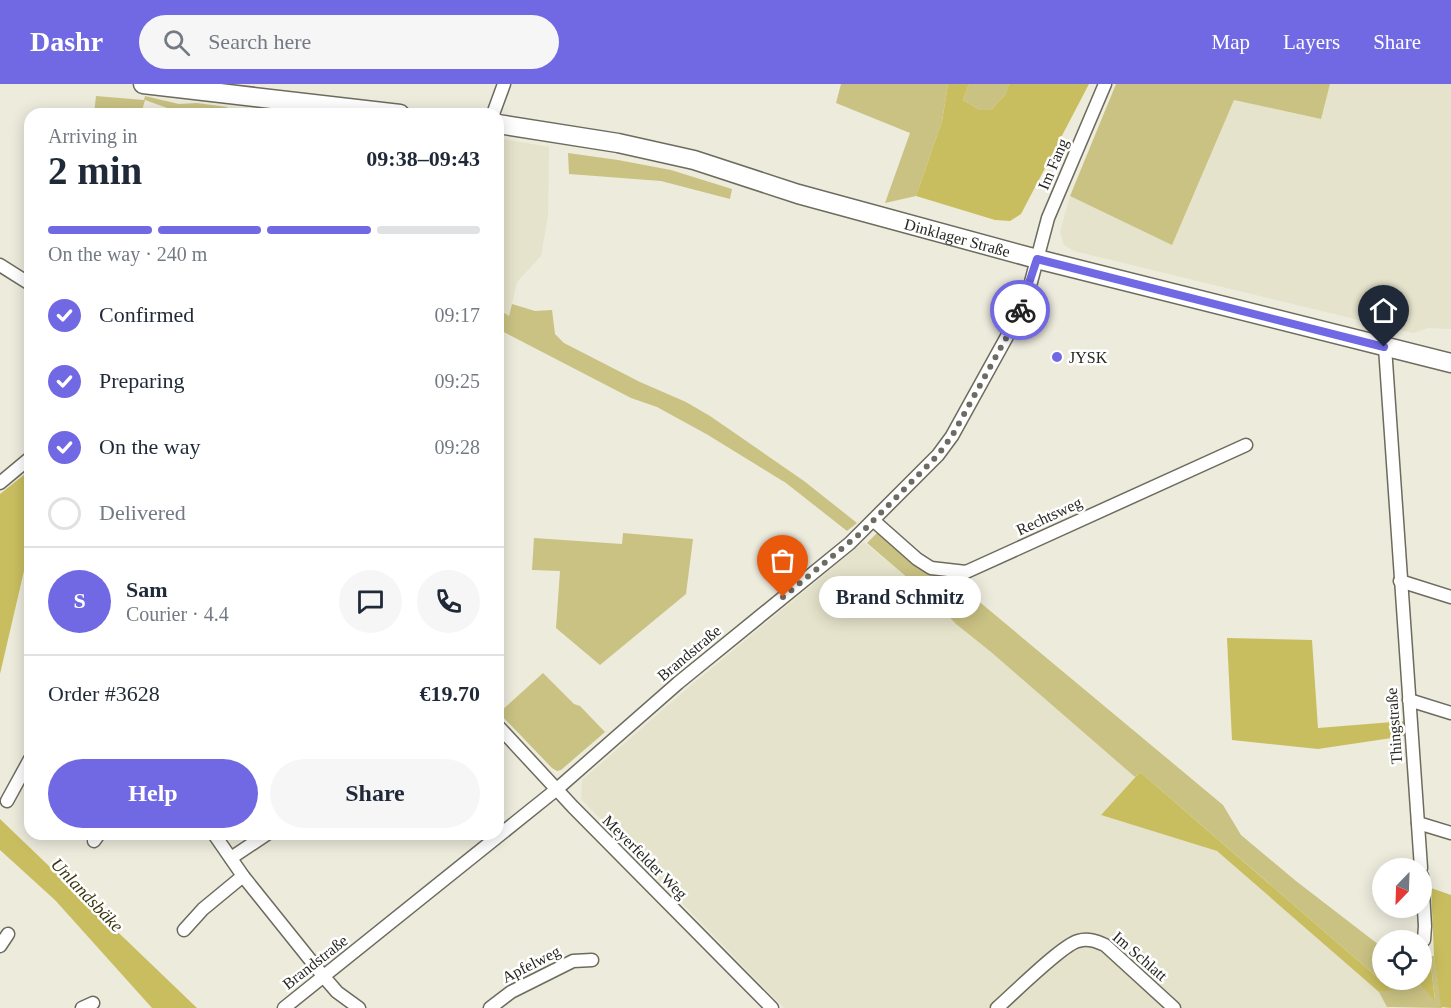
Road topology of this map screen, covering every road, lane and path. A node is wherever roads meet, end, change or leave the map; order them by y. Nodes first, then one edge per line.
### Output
1 (143, 84) edge
2 (504, 84) edge
3 (1106, 84) edge
4 (204, 88) edge
5 (355, 108) edge
6 (495, 108) edge
7 (504, 125) edge
8 (1037, 259) junction
9 (0, 265) edge
10 (24, 280) edge
11 (1384, 347) junction
12 (1449, 358) edge
13 (1246, 445) dead end
14 (24, 463) edge
15 (0, 483) edge
16 (874, 521) junction
17 (1400, 581) junction
18 (1451, 597) edge
19 (1409, 700) junction
20 (1451, 713) edge
21 (504, 732) edge
22 (24, 770) edge
23 (557, 789) junction
24 (7, 801) dead end
25 (1418, 823) junction
26 (504, 832) edge
27 (1451, 833) edge
28 (218, 840) edge
29 (258, 840) edge
30 (494, 840) edge
31 (231, 858) junction
32 (1421, 858) edge
33 (243, 876) junction
34 (184, 930) dead end
35 (8, 934) dead end
36 (0, 946) edge
37 (592, 960) dead end
38 (324, 977) junction
39 (284, 1008) edge
40 (359, 1008) edge
41 (490, 1008) edge
42 (772, 1008) edge
43 (997, 1008) edge
44 (1174, 1008) edge

1 - 4 main road
2 - 6 street
3 - 8 street, Im Fang
4 - 5 main road
7 - 8 main road, Dinklager Straße
8 - 11 main road, Dinklager Straße
8 - 16 street, Brandstraße
9 - 10 street
11 - 12 main road, Dinklager Straße
11 - 17 street, Thingstraße
13 - 16 street, Rechtsweg
14 - 15 street
16 - 23 street, Brandstraße
17 - 18 street
17 - 19 street, Thingstraße
19 - 20 street
19 - 25 street, Thingstraße
21 - 23 street, Meyerfelder Weg
22 - 24 street
23 - 26 street, Brandstraße
23 - 42 street, Meyerfelder Weg
25 - 27 street
25 - 32 street, Thingstraße
28 - 31 street
29 - 31 street
30 - 38 street, Brandstraße
31 - 33 street
33 - 34 street
33 - 38 street
35 - 36 street
37 - 41 street, Apfelweg
38 - 39 street, Brandstraße
38 - 40 street
43 - 44 street, Im Schlatt

